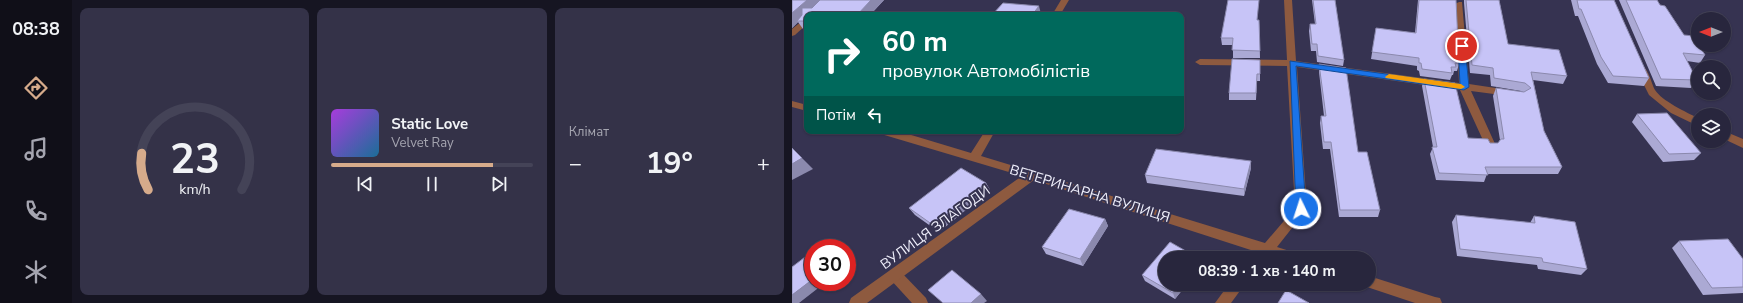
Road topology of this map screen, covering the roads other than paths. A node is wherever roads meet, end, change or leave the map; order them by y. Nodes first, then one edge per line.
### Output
1 (1065, 0) edge
2 (1288, 0) edge
3 (1459, 4) dead end
4 (1058, 12) edge
5 (804, 23) edge
6 (792, 33) edge
7 (1637, 57) edge
8 (1200, 62) dead end
9 (1292, 63) junction
10 (1464, 87) junction
11 (1521, 95) edge
12 (792, 104) edge
13 (804, 107) edge
14 (1691, 119) edge
15 (895, 134) edge
16 (988, 134) edge
17 (1731, 138) edge
18 (1743, 144) edge
19 (1491, 146) edge
20 (974, 158) junction
21 (1032, 175) junction
22 (1255, 251) edge
23 (1266, 251) edge
24 (895, 275) junction
25 (1376, 284) edge
26 (1232, 291) edge
27 (856, 303) edge
28 (921, 303) edge
29 (1222, 303) edge
30 (1435, 303) edge

1 - 4 street
2 - 9 street
3 - 10 street
5 - 6 street
7 - 14 street
8 - 9 street
9 - 10 street
9 - 23 street
10 - 11 street
10 - 19 street
12 - 13 street
15 - 20 street, ВЕТЕРИНАРНА ВУЛИЦЯ
16 - 20 street
17 - 18 street
20 - 21 street, ВЕТЕРИНАРНА ВУЛИЦЯ
21 - 22 street, ВЕТЕРИНАРНА ВУЛИЦЯ
21 - 24 street, ВУЛИЦЯ ЗЛАГОДИ
24 - 27 street, ВУЛИЦЯ ЗЛАГОДИ
24 - 28 street
25 - 30 street
26 - 29 street

